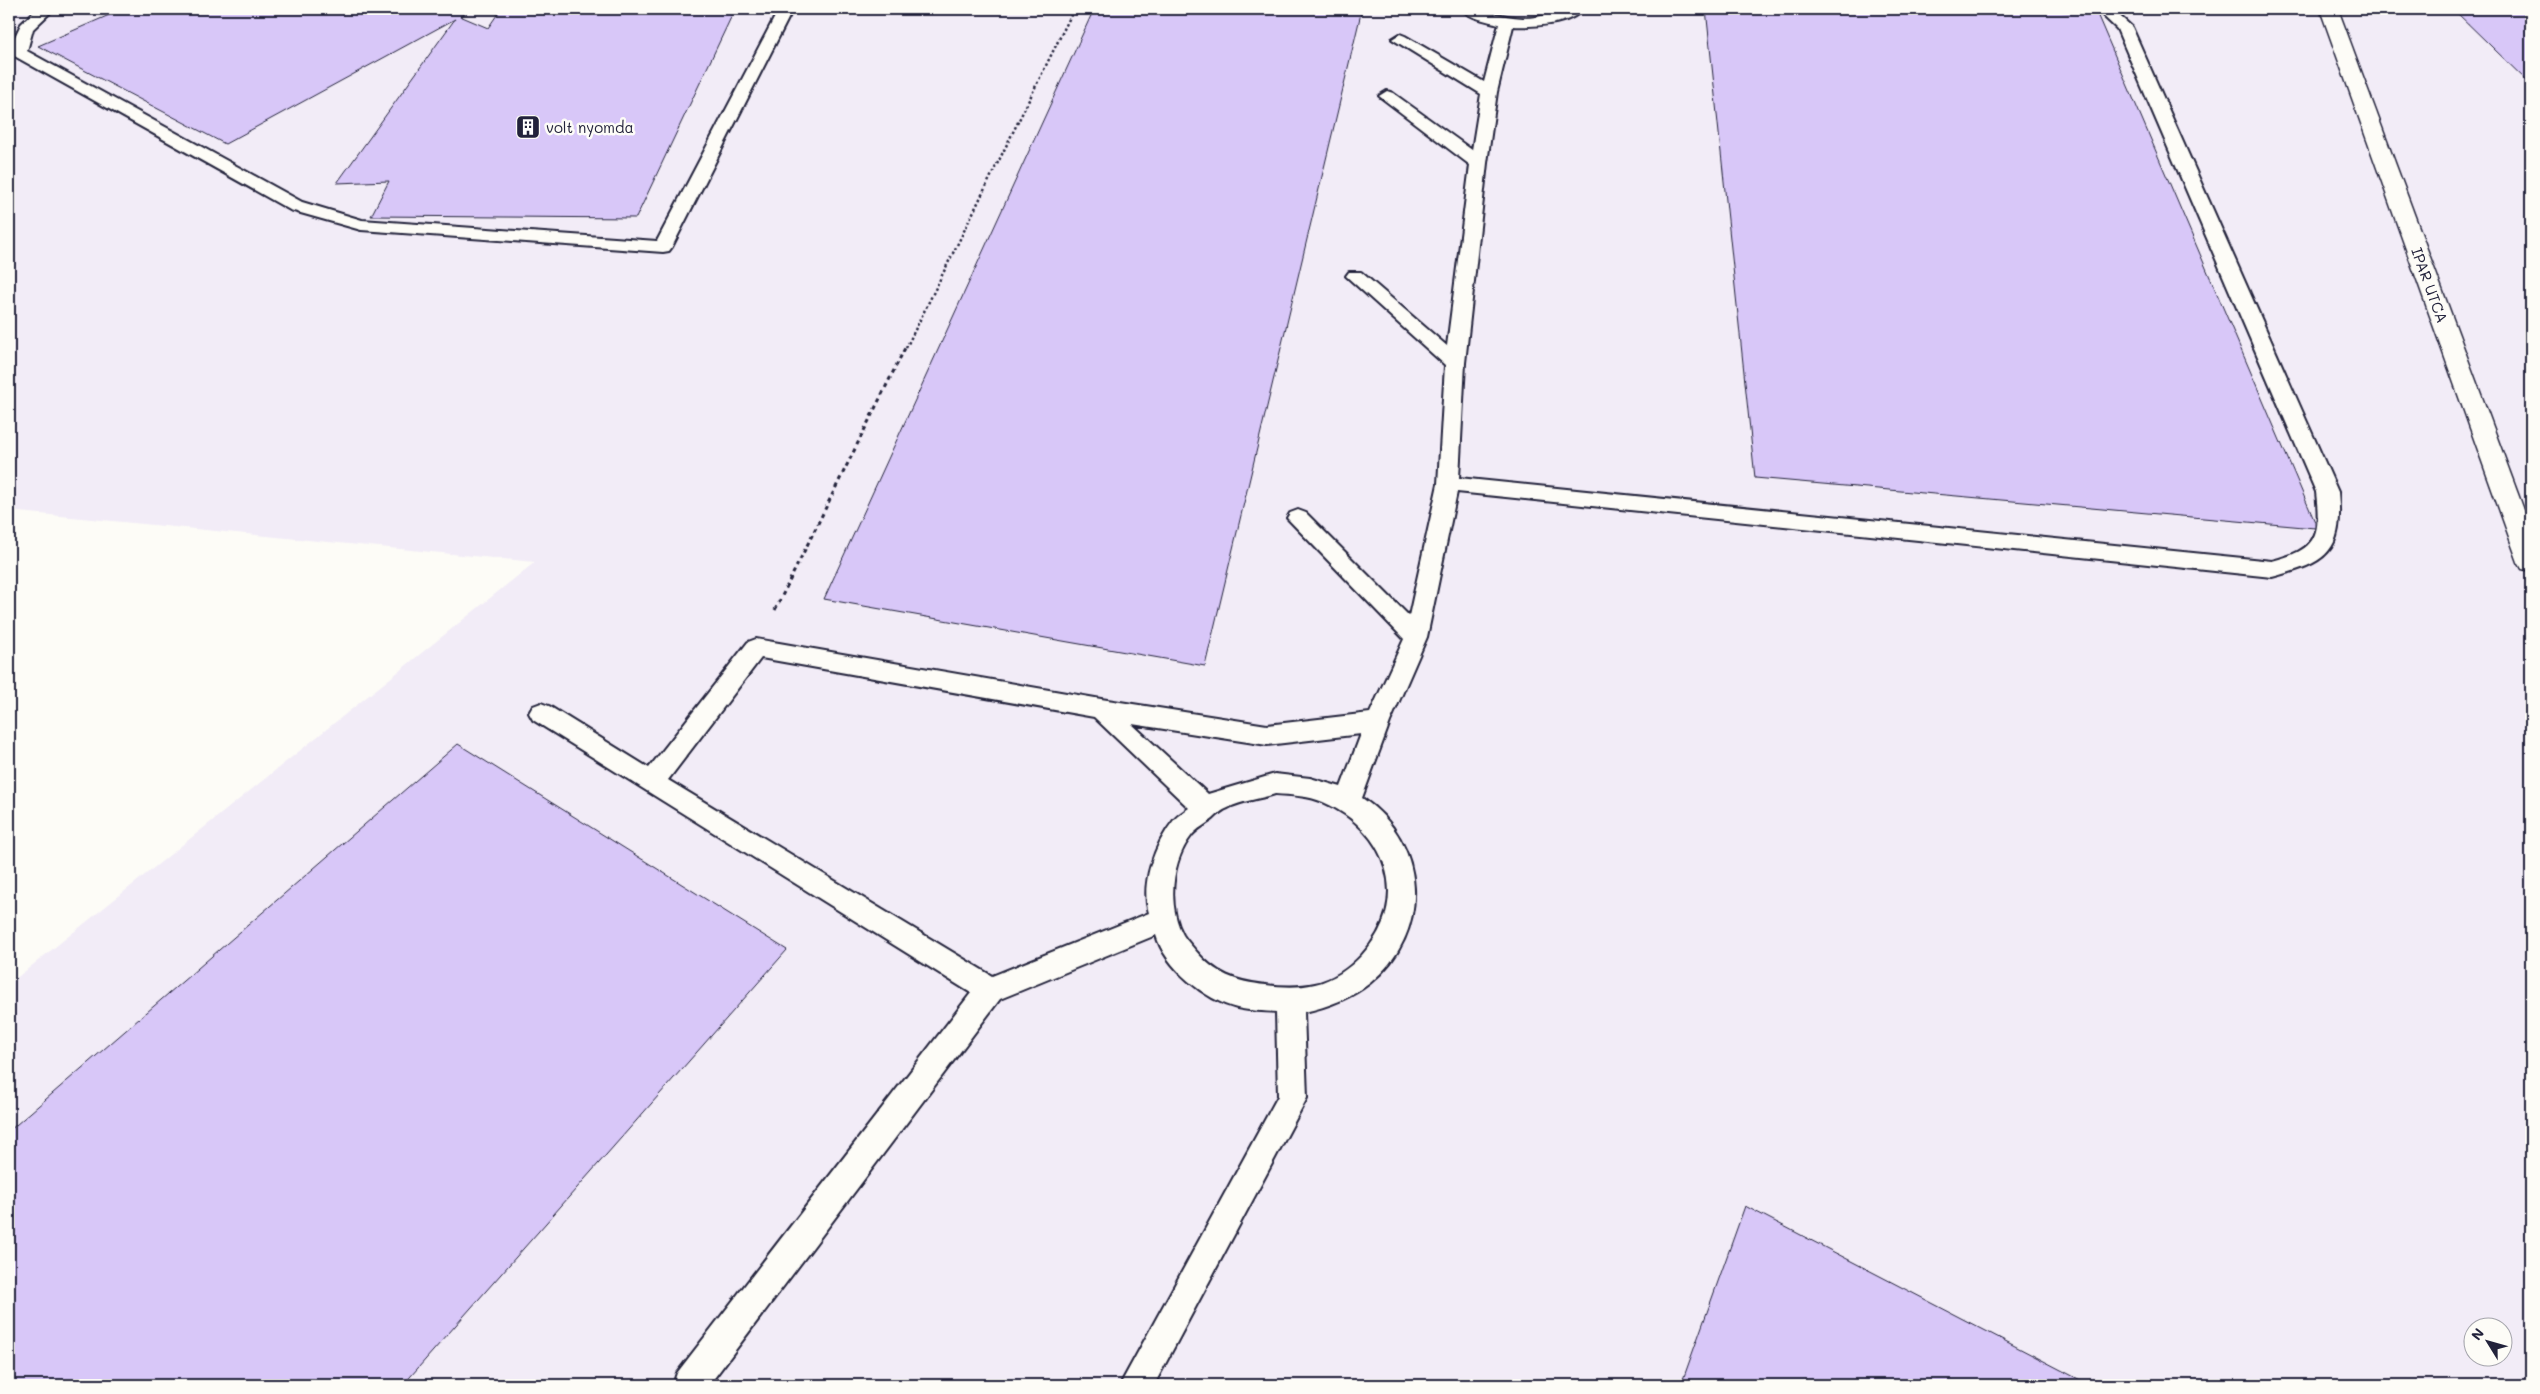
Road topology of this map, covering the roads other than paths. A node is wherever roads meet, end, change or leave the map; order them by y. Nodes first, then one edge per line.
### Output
1 (47, 9) edge
2 (786, 9) edge
3 (1469, 9) edge
4 (1576, 9) edge
5 (2103, 9) edge
6 (2329, 9) edge
7 (1507, 20) junction
8 (1400, 39) dead end
9 (14, 50) edge
10 (1489, 92) junction
11 (1386, 96) dead end
12 (1479, 163) junction
13 (1355, 276) dead end
14 (1455, 363) junction
15 (1448, 484) junction
16 (1298, 518) dead end
17 (2531, 562) edge
18 (1416, 637) junction
19 (1100, 709) junction
20 (541, 713) dead end
21 (1378, 722) junction
22 (652, 784) junction
23 (1348, 802) junction
24 (1205, 807) junction
25 (1162, 920) junction
26 (990, 990) junction
27 (1290, 1001) junction
28 (689, 1385) edge
29 (1136, 1385) edge

1 - 9 lane
2 - 9 lane
3 - 7 lane
4 - 7 lane
5 - 15 lane
6 - 17 street, IPAR UTCA
7 - 10 lane
8 - 10 lane
10 - 12 lane
11 - 12 lane
12 - 14 lane
13 - 14 lane
14 - 15 lane
15 - 18 lane
16 - 18 lane
18 - 21 lane
19 - 21 lane
19 - 22 lane
19 - 24 lane
20 - 22 lane
21 - 23 lane
22 - 26 lane
23 - 24 lane
23 - 27 lane
24 - 25 lane
25 - 26 lane
25 - 27 lane
26 - 28 lane
27 - 29 lane

